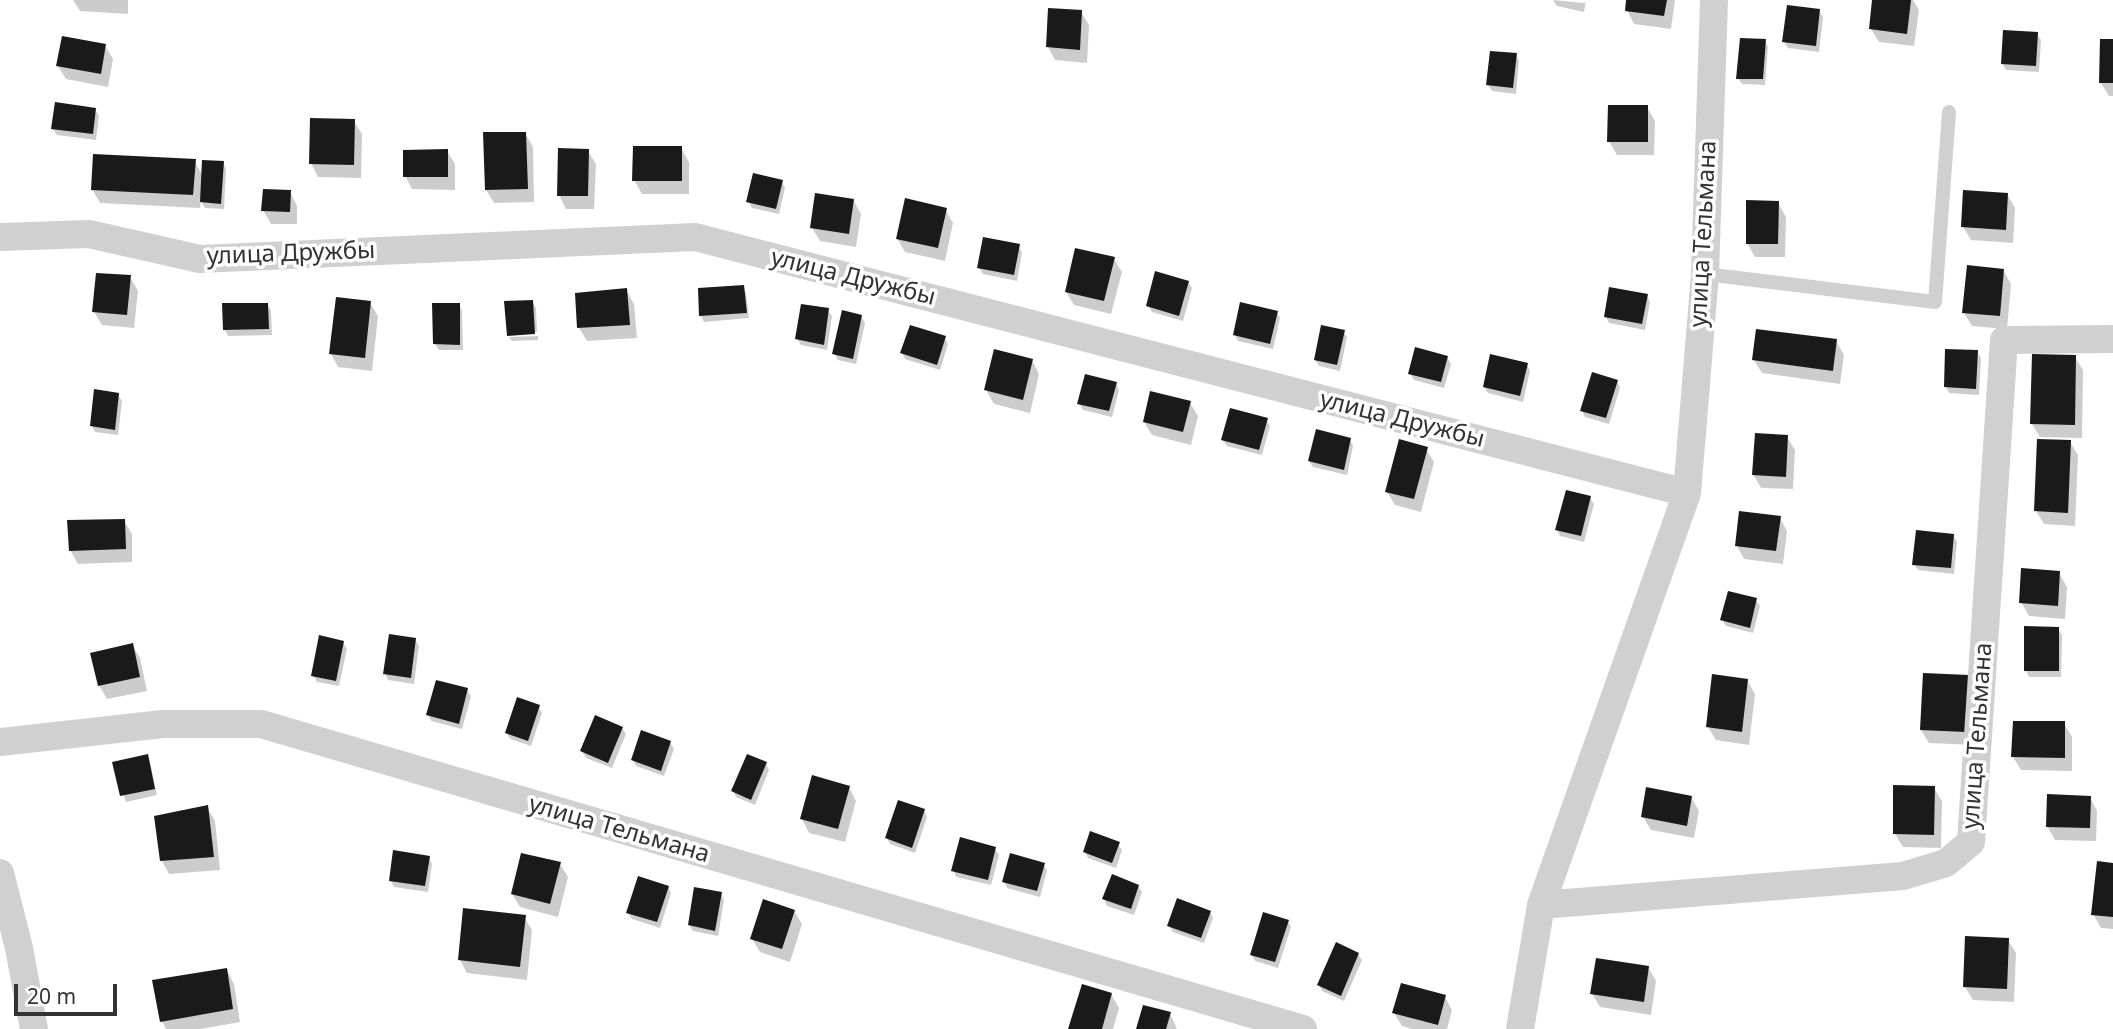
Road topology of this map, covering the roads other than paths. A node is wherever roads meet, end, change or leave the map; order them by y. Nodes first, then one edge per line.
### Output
1 (1714, 0) edge
2 (1949, 112) dead end
3 (0, 237) edge
4 (1704, 274) junction
5 (2113, 339) edge
6 (1687, 493) junction
7 (0, 741) edge
8 (1, 878) edge
9 (1541, 905) junction
10 (1227, 1019) edge
11 (34, 1029) edge
12 (1303, 1029) edge
13 (1520, 1029) edge

1 - 4 street, улица Тельмана
2 - 4 lane
3 - 6 street, улица Дружбы
4 - 6 street, улица Тельмана
5 - 9 street, улица Тельмана
6 - 9 street, улица Тельмана
7 - 10 street, улица Тельмана
8 - 11 street
9 - 13 street, улица Тельмана
10 - 12 street, улица Тельмана

